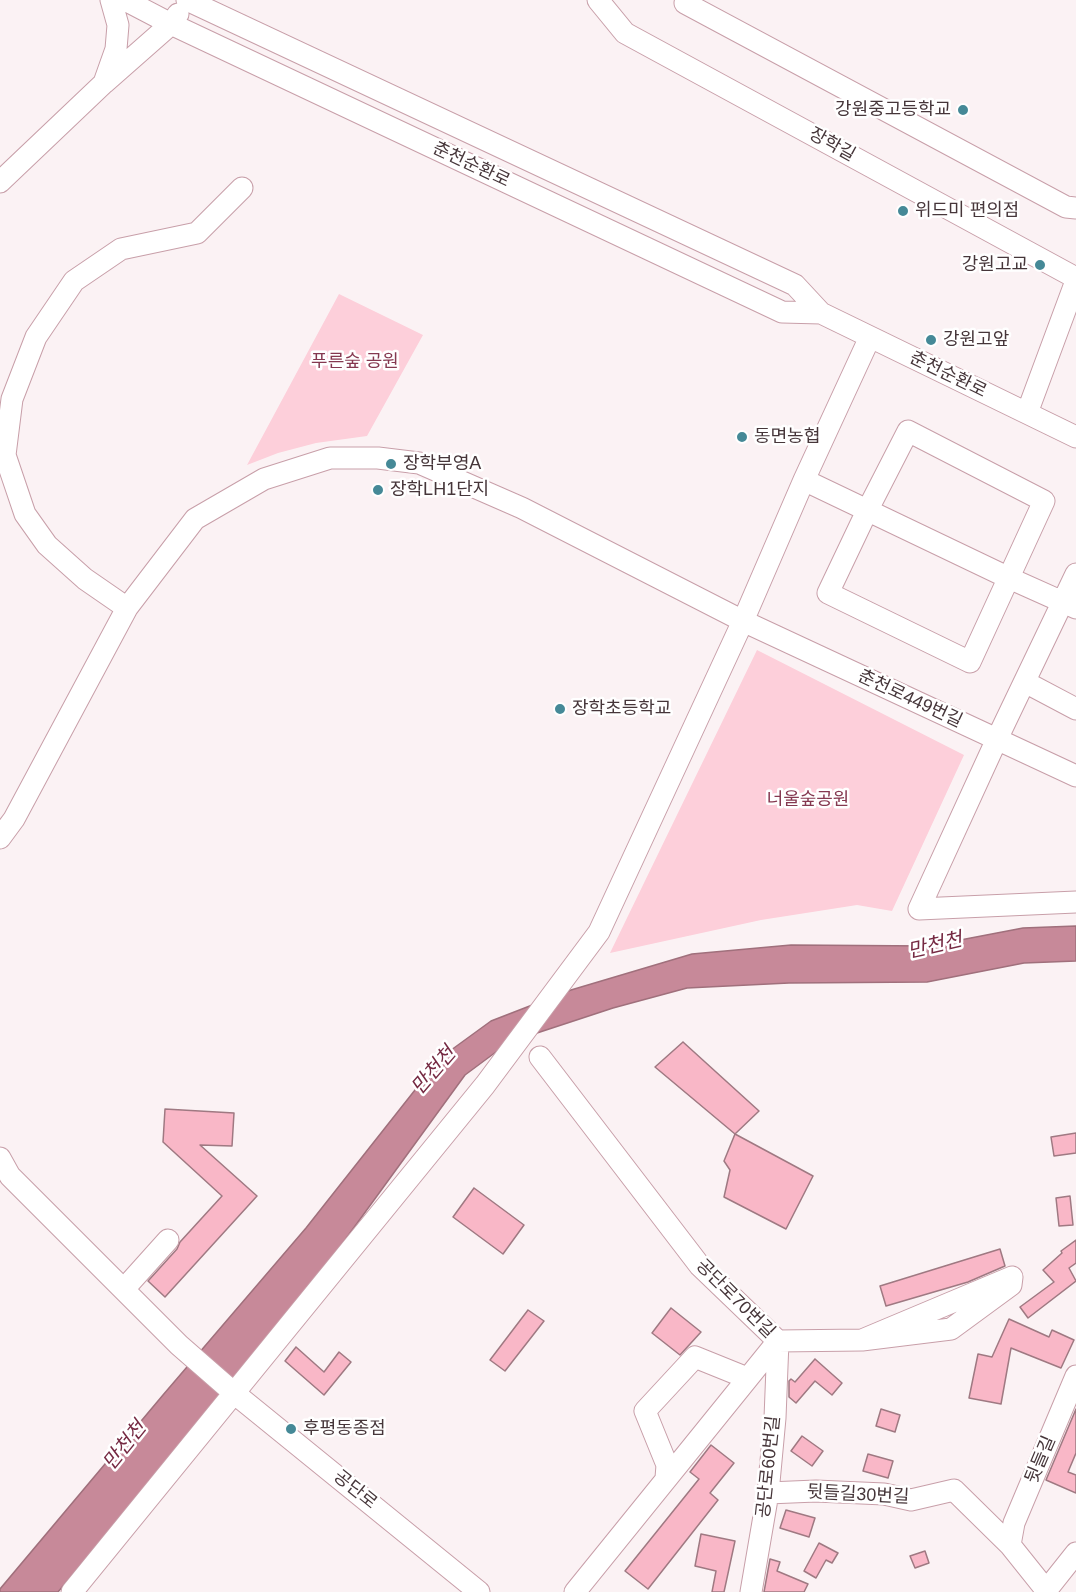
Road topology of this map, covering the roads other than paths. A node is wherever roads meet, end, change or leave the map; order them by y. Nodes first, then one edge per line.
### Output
1 (111, 0) edge
2 (125, 0) edge
3 (186, 0) edge
4 (598, 0) edge
5 (686, 0) edge
6 (171, 24) junction
7 (104, 84) junction
8 (0, 182) edge
9 (242, 188) dead end
10 (1076, 208) edge
11 (1076, 280) edge
12 (820, 313) junction
13 (870, 337) junction
14 (1027, 413) junction
15 (1076, 437) edge
16 (804, 480) junction
17 (867, 511) junction
18 (1076, 574) edge
19 (1009, 579) junction
20 (1069, 605) edge
21 (127, 608) junction
22 (743, 621) junction
23 (1025, 682) junction
24 (1076, 709) edge
25 (997, 739) junction
26 (1076, 777) edge
27 (0, 838) edge
28 (1076, 902) edge
29 (540, 1057) dead end
30 (0, 1158) edge
31 (168, 1240) dead end
32 (124, 1289) junction
33 (862, 1340) junction
34 (778, 1341) junction
35 (1076, 1376) edge
36 (747, 1378) junction
37 (232, 1391) junction
38 (666, 1478) junction
39 (768, 1492) junction
40 (1010, 1545) junction
41 (1076, 1553) edge
42 (752, 1586) edge
43 (1046, 1591) edge
44 (72, 1592) edge
45 (479, 1592) edge
46 (575, 1592) edge
47 (771, 1592) edge

1 - 7 street
2 - 6 street, 춘천순환로
3 - 6 street
3 - 12 street, 춘천순환로
4 - 11 street, 장학길
5 - 10 street
6 - 7 street
6 - 12 street, 춘천순환로
7 - 8 street
9 - 21 street
11 - 14 street, 장학길
12 - 13 street, 춘천순환로
13 - 14 street, 춘천순환로
13 - 16 street
14 - 15 street, 춘천순환로
16 - 17 street
16 - 22 street
17 - 19 street
17 - 19 street
17 - 19 street
18 - 20 street
19 - 20 street
20 - 23 street
21 - 22 street, 춘천로449번길
21 - 27 street, 춘천로449번길
22 - 25 street, 춘천로449번길
22 - 37 street
23 - 24 street
23 - 25 street
25 - 26 street, 춘천로449번길
25 - 28 street
29 - 34 street, 공단로70번길
30 - 32 street
31 - 32 street
32 - 37 street, 공단로
33 - 33 street
33 - 34 street
34 - 36 street, 공단로70번길
34 - 39 street, 공단로60번길
35 - 40 street, 뒷들길
36 - 38 street, 공단로70번길
36 - 38 street
37 - 44 street
37 - 45 street, 공단로
38 - 46 street, 공단로70번길
39 - 40 street, 뒷들길30번길
39 - 42 street, 공단로60번길
40 - 43 street, 뒷들길30번길
41 - 43 street
42 - 47 street

